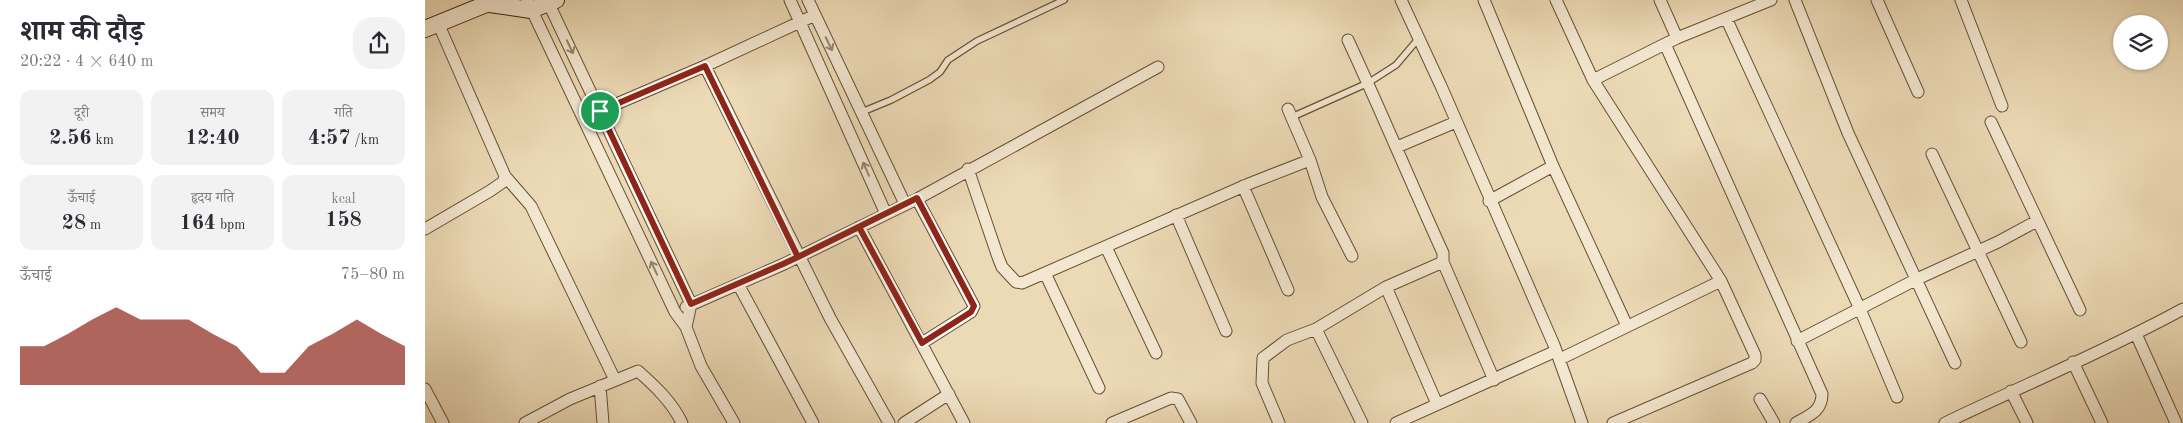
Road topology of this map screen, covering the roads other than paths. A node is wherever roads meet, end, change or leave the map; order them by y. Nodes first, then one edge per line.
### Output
1 (791, 0) edge
2 (808, 0) edge
3 (1064, 0) edge
4 (1401, 0) edge
5 (1483, 0) edge
6 (1556, 0) edge
7 (1660, 0) edge
8 (1771, 0) edge
9 (1795, 0) edge
10 (1877, 0) edge
11 (1961, 0) edge
12 (551, 1) edge
13 (493, 2) edge
14 (529, 5) edge
15 (815, 15) junction
16 (1726, 18) junction
17 (801, 22) junction
18 (431, 26) edge
19 (1419, 38) junction
20 (1677, 38) junction
21 (1348, 40) dead end
22 (1665, 44) junction
23 (705, 66) junction
24 (1157, 67) dead end
25 (1593, 80) junction
26 (1368, 83) junction
27 (1918, 92) dead end
28 (2002, 106) dead end
29 (600, 111) junction
30 (862, 112) junction
31 (1290, 113) joint
32 (1456, 122) junction
33 (1991, 122) dead end
34 (1397, 147) junction
35 (1932, 154) dead end
36 (1310, 160) junction
37 (1553, 166) junction
38 (969, 169) junction
39 (505, 176) junction
40 (1243, 186) junction
41 (917, 198) junction
42 (1489, 200) junction
43 (905, 204) junction
44 (886, 214) junction
45 (1176, 215) junction
46 (2037, 221) junction
47 (859, 227) junction
48 (425, 229) edge
49 (1106, 247) junction
50 (1979, 250) junction
51 (1351, 256) dead end
52 (798, 257) junction
53 (1443, 262) junction
54 (1045, 273) junction
55 (1917, 279) junction
56 (1721, 281) junction
57 (738, 284) junction
58 (1386, 287) junction
59 (1288, 290) dead end
60 (691, 304) junction
61 (1860, 309) junction
62 (2183, 309) edge
63 (2080, 310) dead end
64 (675, 312) junction
65 (1627, 326) junction
66 (686, 327) junction
67 (1316, 329) junction
68 (1226, 331) dead end
69 (2136, 334) junction
70 (1797, 342) junction
71 (2021, 342) dead end
72 (922, 343) junction
73 (1156, 353) dead end
74 (1558, 355) junction
75 (2073, 362) junction
76 (1955, 363) dead end
77 (615, 380) junction
78 (1494, 380) junction
79 (600, 386) junction
80 (1099, 388) dead end
81 (425, 389) edge
82 (2011, 391) junction
83 (949, 394) junction
84 (1897, 397) dead end
85 (1760, 399) dead end
86 (1437, 404) junction
87 (528, 422) edge
88 (1950, 422) edge
89 (443, 423) edge
90 (603, 423) edge
91 (682, 423) edge
92 (734, 423) edge
93 (813, 423) edge
94 (889, 423) edge
95 (904, 423) edge
96 (964, 423) edge
97 (1114, 423) edge
98 (1191, 423) edge
99 (1279, 423) edge
100 (1362, 423) edge
101 (1397, 423) edge
102 (1583, 423) edge
103 (1613, 423) edge
104 (1774, 423) edge
105 (1797, 423) edge
106 (2027, 423) edge
107 (2102, 423) edge
108 (2176, 423) edge

1 - 17 street
2 - 15 street
3 - 30 lane
4 - 19 street
5 - 37 street
6 - 25 street
7 - 20 street
8 - 16 street
9 - 55 street
10 - 27 street
11 - 28 street
12 - 14 street
12 -> 29 street
13 - 14 street
13 - 18 street
64 -> 14 street
15 - 17 street
15 -> 30 street
16 - 20 street
16 - 61 street
17 - 23 street
44 -> 17 street
18 - 39 street
19 - 26 lane
19 - 32 street
20 - 22 street
21 - 26 street
22 - 25 street
22 - 70 street
23 - 29 street
23 - 52 street
24 - 38 street
25 - 56 street
26 - 31 lane
26 - 34 street
29 - 60 street
30 - 43 street
31 - 36 street
32 - 34 street
32 - 42 street
33 - 46 street
34 - 53 street
35 - 50 street
36 - 40 street
36 - 51 street
37 - 42 street
37 - 65 street
38 - 41 street
38 - 54 street
39 - 48 street
39 - 77 street
40 - 45 street
40 - 59 street
41 - 43 street
41 - 72 street
42 - 74 street
43 - 44 street
44 - 47 street
45 - 49 street
45 - 68 street
46 - 50 street
46 - 63 street
47 - 52 street
47 - 72 street
49 - 54 street
49 - 73 street
50 - 55 street
50 - 71 street
52 - 57 street
52 - 94 street
53 - 58 street
53 - 78 street
54 - 80 street
55 - 61 street
55 - 76 street
56 - 65 street
56 - 103 street
57 - 60 street
57 - 93 street
58 - 67 street
58 - 86 street
60 - 64 street
60 - 66 street
61 - 70 street
61 - 84 street
62 - 69 street
64 - 66 street
65 - 74 street
66 - 92 street
67 - 99 street
67 - 100 street
69 - 75 street
69 - 108 street
70 - 105 street
72 - 83 street
74 - 78 street
74 - 102 street
75 - 82 street
75 - 107 street
77 - 79 street
77 - 91 street
78 - 86 street
79 - 87 street
79 - 90 street
81 - 89 street
82 - 88 street
82 - 106 street
83 - 95 street
83 - 96 street
85 - 104 street
86 - 101 street
97 - 98 street

